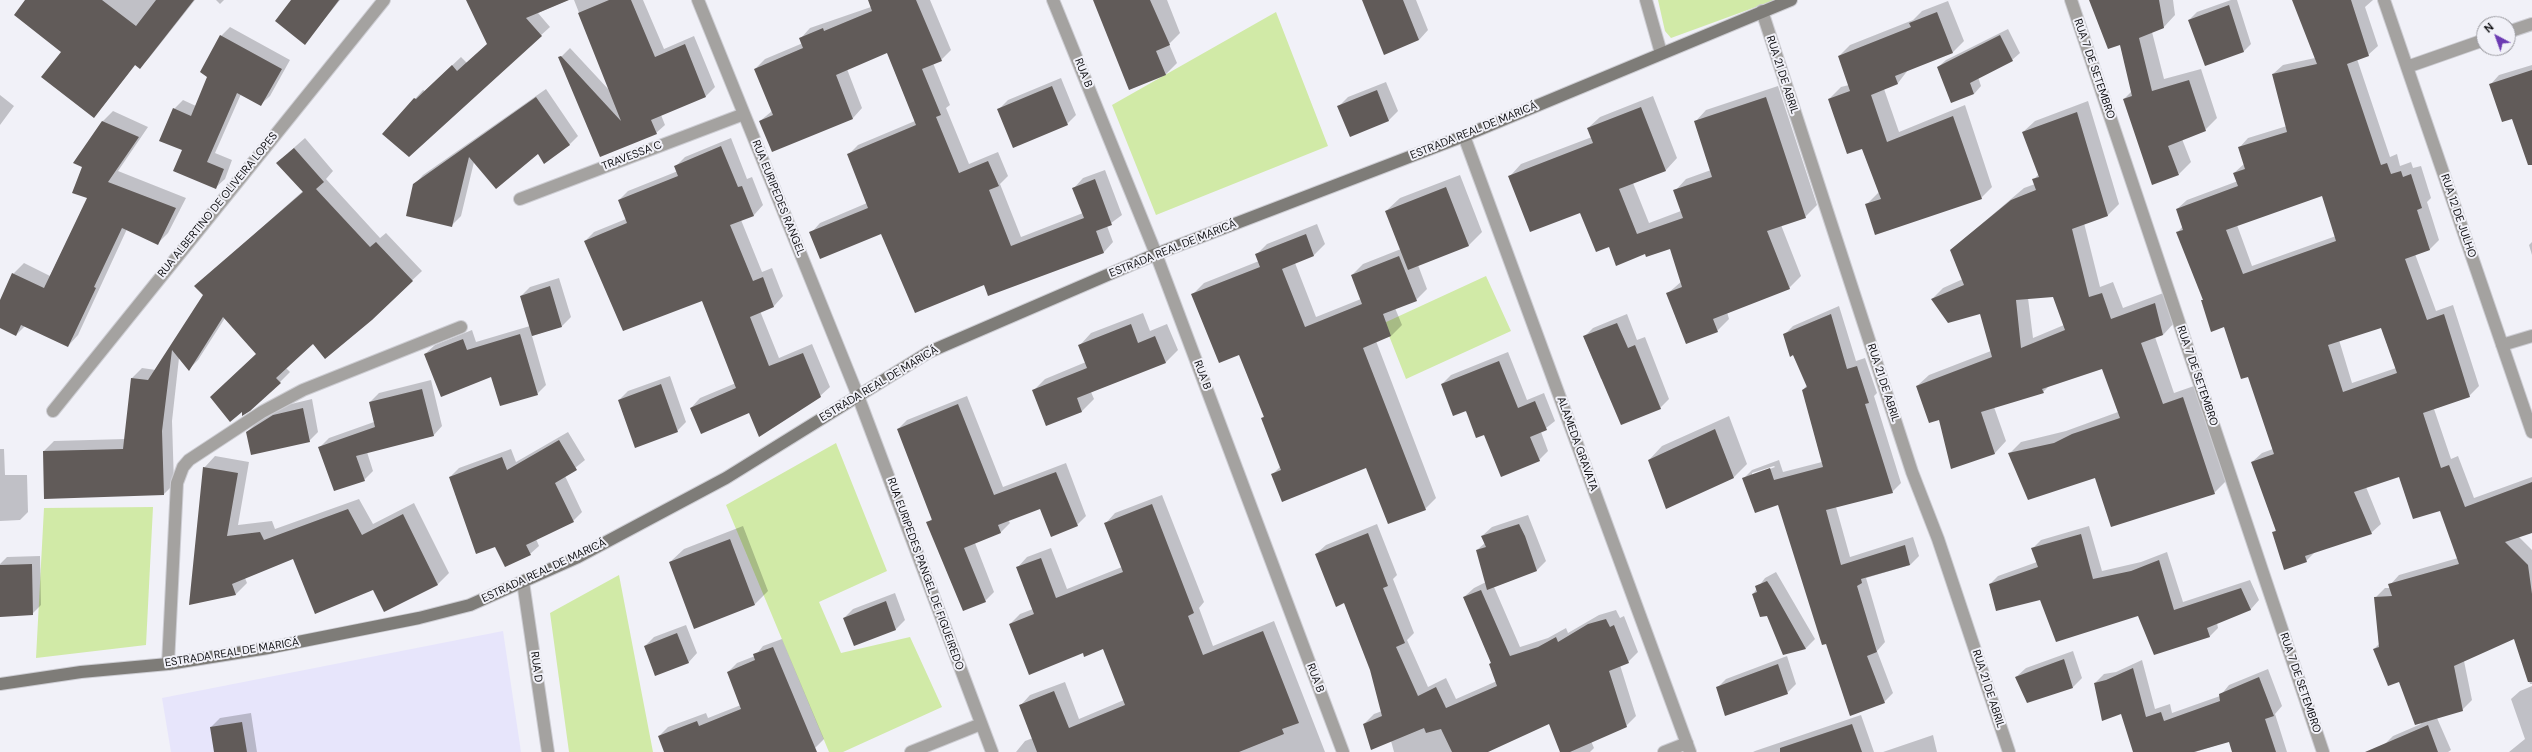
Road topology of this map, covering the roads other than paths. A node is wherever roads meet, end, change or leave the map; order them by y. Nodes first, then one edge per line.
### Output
1 (384, 0) edge
2 (698, 0) edge
3 (1054, 0) edge
4 (1646, 0) edge
5 (1791, 0) edge
6 (2071, 0) edge
7 (2384, 0) edge
8 (1762, 11) junction
9 (2532, 24) edge
10 (2516, 29) edge
11 (2476, 43) edge
12 (1661, 54) junction
13 (2407, 67) junction
14 (744, 114) junction
15 (1464, 136) junction
16 (520, 199) dead end
17 (1156, 254) junction
18 (461, 327) dead end
19 (2532, 336) edge
20 (2502, 345) junction
21 (858, 396) junction
22 (53, 411) dead end
23 (2532, 432) edge
24 (523, 582) junction
25 (168, 664) junction
26 (0, 684) edge
27 (981, 724) junction
28 (1689, 748) edge
29 (548, 752) edge
30 (911, 752) edge
31 (992, 752) edge
32 (1343, 752) edge
33 (1664, 752) edge
34 (2009, 752) edge
35 (2323, 752) edge

1 - 22 street, RUA ALBERTINO DE OLIVEIRA LOPES
2 - 14 street, RUA EURIPEDES RANGEL
3 - 17 street, RUA B
4 - 12 street
5 - 8 main road, ESTRADA REAL DE MARICÁ
6 - 35 street, RUA 7 DE SETEMBRO
7 - 13 street, RUA 12 DE JULHO
8 - 12 main road, ESTRADA REAL DE MARICÁ
8 - 34 street, RUA 21 DE ABRIL
9 - 10 street
11 - 13 street
12 - 15 main road, ESTRADA REAL DE MARICÁ
13 - 20 street, RUA 12 DE JULHO
14 - 16 street, TRAVESSA C
14 - 21 street, RUA EURIPEDES RANGEL
15 - 17 main road, ESTRADA REAL DE MARICÁ
15 - 28 street, ALAMEDA GRAVATA
17 - 21 main road, ESTRADA REAL DE MARICÁ
17 - 32 street, RUA B
18 - 25 street
19 - 20 street
20 - 23 street, RUA 12 DE JULHO
21 - 24 main road, ESTRADA REAL DE MARICÁ
21 - 27 street, RUA EURIPEDES PANGEL DE FIGUEIREDO
24 - 25 main road, ESTRADA REAL DE MARICÁ
24 - 29 street, RUA D
25 - 26 main road, ESTRADA REAL DE MARICÁ
27 - 30 street
27 - 31 street, RUA EURIPEDES PANGEL DE FIGUEIREDO
28 - 33 street

